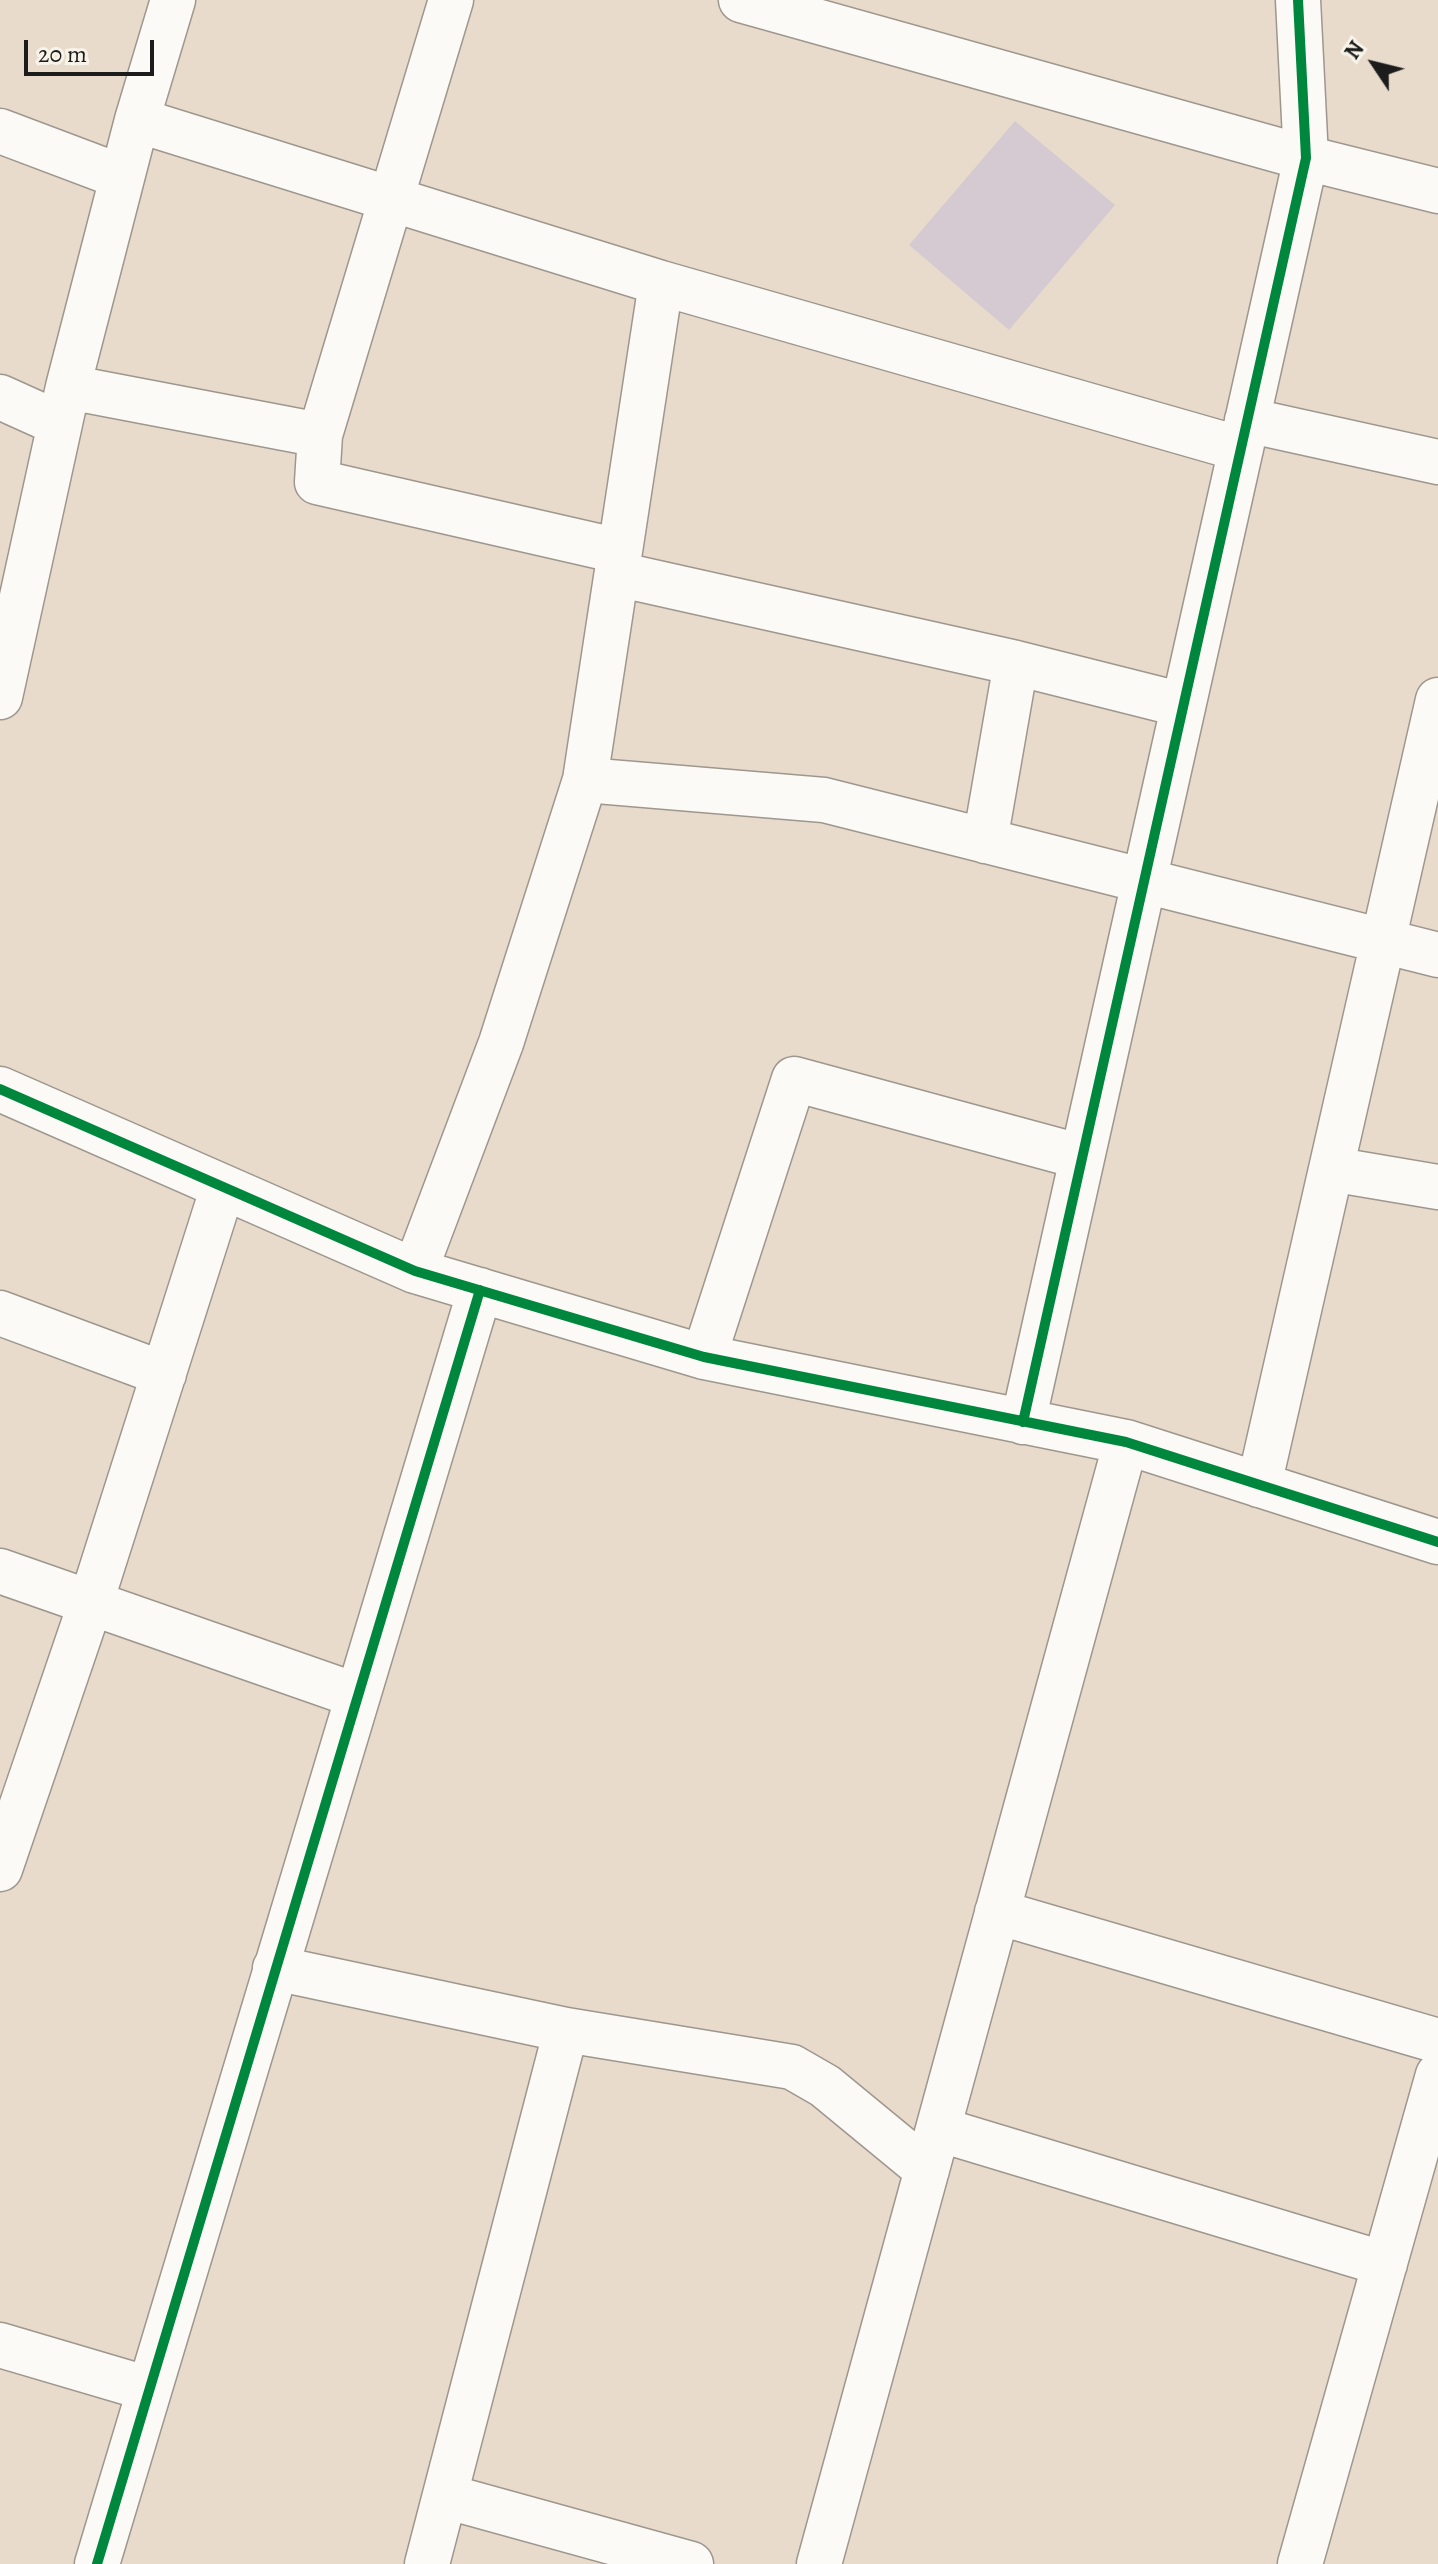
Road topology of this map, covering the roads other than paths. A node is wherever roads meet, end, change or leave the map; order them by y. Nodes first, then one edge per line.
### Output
1 (173, 0) edge
2 (451, 0) edge
3 (1298, 0) edge
4 (751, 2) edge
5 (137, 120) junction
6 (0, 131) edge
7 (1306, 158) junction
8 (122, 177) junction
9 (1438, 191) edge
10 (391, 200) junction
11 (661, 283) junction
12 (0, 397) edge
13 (64, 405) junction
14 (320, 435) junction
15 (1244, 435) junction
16 (1438, 462) edge
17 (618, 563) junction
18 (14, 573) edge
19 (1016, 663) junction
20 (0, 697) edge
21 (1438, 700) edge
22 (1183, 705) junction
23 (585, 780) junction
24 (985, 841) junction
25 (1144, 881) junction
26 (1383, 941) junction
27 (1438, 955) edge
28 (0, 1089) edge
29 (1082, 1157) junction
30 (1331, 1169) junction
31 (223, 1187) junction
32 (1438, 1187) edge
33 (415, 1271) junction
34 (480, 1290) junction
35 (0, 1313) edge
36 (704, 1357) junction
37 (164, 1374) junction
38 (1023, 1422) junction
39 (1126, 1442) junction
40 (1259, 1485) junction
41 (1438, 1542) edge
42 (0, 1571) edge
43 (91, 1602) junction
44 (358, 1696) junction
45 (4, 1845) edge
46 (997, 1912) junction
47 (275, 1968) junction
48 (566, 2030) junction
49 (1438, 2041) edge
50 (1437, 2084) edge
51 (933, 2150) junction
52 (1385, 2264) junction
53 (0, 2345) edge
54 (149, 2389) junction
55 (445, 2496) junction
56 (97, 2564) edge
57 (427, 2564) edge
58 (691, 2564) edge
59 (819, 2564) edge
60 (1300, 2564) edge

1 - 5 street
2 - 10 street
3 - 7 street
4 - 7 street
5 - 8 street
5 - 10 street
6 - 8 street
7 - 9 street
7 - 15 street
8 - 13 street
10 - 11 street
10 - 14 street
11 - 15 street
11 - 17 street
12 - 13 street
13 - 14 street
13 - 18 street
14 - 17 street
15 - 16 street
15 - 22 street
17 - 19 street
17 - 23 street
18 - 20 street
19 - 22 street
19 - 24 street
21 - 26 street
22 - 25 street
23 - 24 street
23 - 33 street
24 - 25 street
25 - 26 street
25 - 29 street
26 - 27 street
26 - 30 street
28 - 31 street
29 - 36 street
29 - 38 street
30 - 32 street
30 - 40 street
31 - 33 street
31 - 37 street
33 - 34 street
34 - 36 street
34 - 44 street
35 - 37 street
36 - 38 street
37 - 43 street
38 - 39 street
39 - 40 street
39 - 46 street
40 - 41 street
42 - 43 street
43 - 44 street
43 - 45 street
44 - 47 street
46 - 49 street
46 - 51 street
47 - 48 street
47 - 54 street
48 - 51 street
48 - 55 street
50 - 52 street
51 - 52 street
51 - 59 street
52 - 60 street
53 - 54 street
54 - 56 street
55 - 57 street
55 - 58 street

